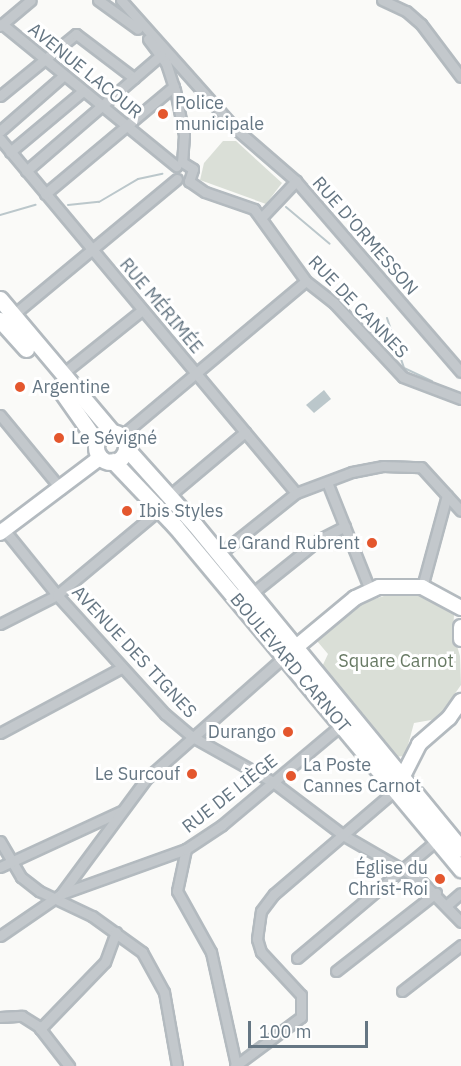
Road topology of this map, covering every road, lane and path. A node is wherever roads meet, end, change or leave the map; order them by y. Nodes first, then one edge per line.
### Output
1 (31, 0) edge
2 (98, 0) edge
3 (121, 0) edge
4 (381, 0) edge
5 (1, 25) edge
6 (161, 55) junction
7 (44, 58) junction
8 (183, 69) junction
9 (64, 75) junction
10 (171, 76) junction
11 (461, 77) edge
12 (134, 78) junction
13 (174, 86) junction
14 (83, 91) junction
15 (0, 96) edge
16 (103, 108) junction
17 (126, 126) junction
18 (0, 131) edge
19 (0, 139) edge
20 (10, 152) junction
21 (179, 164) junction
22 (26, 171) junction
23 (177, 180) junction
24 (189, 181) junction
25 (296, 181) junction
26 (45, 194) junction
27 (262, 218) junction
28 (92, 249) junction
29 (306, 281) junction
30 (0, 299) edge
31 (142, 310) junction
32 (4, 321) edge
33 (461, 372) edge
34 (196, 374) junction
35 (61, 375) junction
36 (461, 399) edge
37 (0, 415) edge
38 (245, 432) junction
39 (120, 439) junction
40 (97, 442) junction
41 (107, 460) junction
42 (327, 482) junction
43 (61, 489) junction
44 (296, 493) junction
45 (170, 495) junction
46 (447, 495) junction
47 (159, 510) junction
48 (461, 511) edge
49 (345, 526) junction
50 (1, 529) edge
51 (217, 556) junction
52 (422, 587) junction
53 (370, 590) junction
54 (57, 595) junction
55 (249, 595) junction
56 (461, 608) edge
57 (0, 624) edge
58 (461, 627) edge
59 (461, 639) edge
60 (288, 647) junction
61 (121, 668) junction
62 (461, 700) edge
63 (341, 725) junction
64 (0, 733) edge
65 (191, 736) junction
66 (403, 776) junction
67 (273, 782) junction
68 (393, 792) junction
69 (121, 811) junction
70 (343, 835) junction
71 (437, 840) junction
72 (0, 841) edge
73 (186, 849) junction
74 (461, 849) edge
75 (12, 862) junction
76 (0, 867) edge
77 (403, 868) junction
78 (461, 869) edge
79 (436, 893) junction
80 (461, 893) edge
81 (57, 896) junction
82 (447, 905) junction
83 (461, 922) edge
84 (116, 932) junction
85 (0, 936) edge
86 (461, 945) edge
87 (297, 958) dead end
88 (336, 971) dead end
89 (402, 991) dead end
90 (0, 1017) edge
91 (40, 1029) junction
92 (69, 1066) edge
93 (177, 1066) edge
94 (235, 1066) edge

1 - 5 street
2 - 6 street
3 - 8 street
4 - 11 street
5 - 7 street, AVENUE LACOUR
6 - 10 street
6 - 12 street
7 - 9 street, AVENUE LACOUR
7 - 12 street
7 - 15 street
8 - 10 street
8 - 25 street, RUE D'ORMESSON
9 - 14 street, AVENUE LACOUR
9 - 18 street
10 - 13 street
12 - 16 street
13 - 17 street
13 - 21 street
14 - 16 street, AVENUE LACOUR
14 - 20 street
16 - 17 street, AVENUE LACOUR
16 - 22 street
17 - 21 street, AVENUE LACOUR
17 - 26 street
19 - 20 street, RUE MÉRIMÉE
20 - 22 street, RUE MÉRIMÉE
21 - 23 street
21 - 24 street
22 - 26 street, RUE MÉRIMÉE
23 - 24 street
23 - 28 street
24 - 27 street, RUE DE CANNES
25 - 27 street
25 - 33 street, RUE D'ORMESSON
26 - 28 street, RUE MÉRIMÉE
27 - 29 street, RUE DE CANNES
28 - 31 street, RUE MÉRIMÉE
28 - 32 street
29 - 34 street
29 - 36 street, RUE DE CANNES
30 - 32 main road, BOULEVARD CARNOT
31 - 34 street, RUE MÉRIMÉE
31 - 35 street
32 - 35 main road, BOULEVARD CARNOT
32 - 40 main road, BOULEVARD CARNOT
34 - 38 street, RUE MÉRIMÉE
34 - 39 street
35 - 39 main road, BOULEVARD CARNOT
37 - 43 street
38 - 44 street, RUE MÉRIMÉE
38 - 45 street
39 - 40 main road
39 - 41 main road
39 - 45 main road, BOULEVARD CARNOT
40 - 41 main road, BOULEVARD CARNOT
41 - 43 main road
41 - 47 main road, BOULEVARD CARNOT
42 - 44 street
42 - 46 street
42 - 49 street
43 - 50 main road
44 - 51 street
45 - 51 main road, BOULEVARD CARNOT
46 - 48 street
46 - 52 street
47 - 54 street
47 - 60 main road, BOULEVARD CARNOT
49 - 53 street
49 - 55 street
50 - 54 street, AVENUE DES TIGNES
51 - 55 main road, BOULEVARD CARNOT
52 - 53 main road
52 - 56 main road
53 - 60 main road
54 - 57 street
54 - 61 street, AVENUE DES TIGNES
55 - 60 main road, BOULEVARD CARNOT
58 - 59 main road
60 - 63 main road, BOULEVARD CARNOT
60 - 65 street
60 - 66 main road, BOULEVARD CARNOT
61 - 64 street
61 - 65 street, AVENUE DES TIGNES
62 - 66 main road
63 - 67 street, RUE DE LIÈGE
63 - 68 main road, BOULEVARD CARNOT
65 - 67 street, AVENUE DES TIGNES
65 - 69 street
66 - 74 main road, BOULEVARD CARNOT
67 - 70 street, AVENUE DES TIGNES
67 - 73 street, RUE DE LIÈGE
68 - 70 street
68 - 71 main road, BOULEVARD CARNOT
69 - 75 street
69 - 81 street
70 - 77 street, AVENUE DES TIGNES
70 - 94 street
71 - 77 street
71 - 78 main road, BOULEVARD CARNOT
72 - 75 street
73 - 81 street, RUE DE LIÈGE
73 - 94 street
75 - 76 street
75 - 81 street
77 - 79 street, AVENUE DES TIGNES
77 - 87 street
79 - 82 street, AVENUE DES TIGNES
79 - 88 street
80 - 82 street
81 - 84 street
81 - 85 street
82 - 83 street, AVENUE DES TIGNES
84 - 91 street
84 - 93 street
86 - 89 street
90 - 91 street
91 - 92 street

